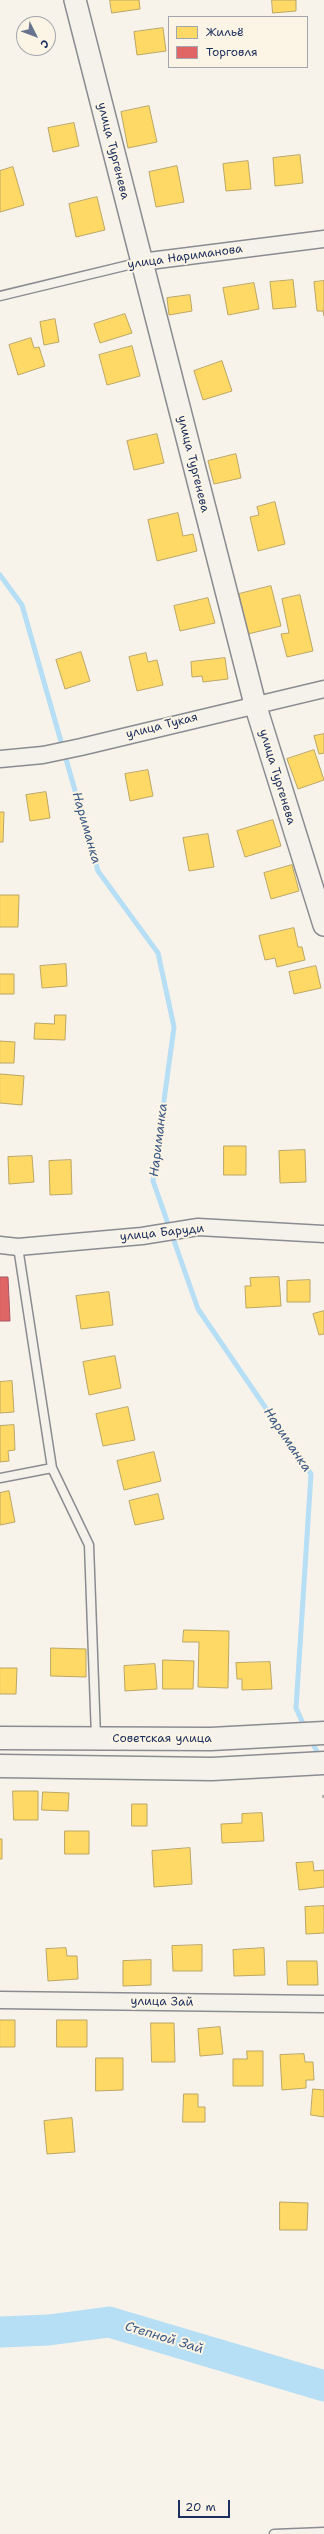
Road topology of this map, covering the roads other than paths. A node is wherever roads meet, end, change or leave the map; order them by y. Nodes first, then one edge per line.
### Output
1 (75, 0) edge
2 (324, 239) edge
3 (141, 262) junction
4 (0, 296) edge
5 (324, 689) edge
6 (255, 704) junction
7 (0, 759) edge
8 (324, 925) edge
9 (324, 1234) edge
10 (0, 1246) edge
11 (18, 1247) junction
12 (52, 1468) junction
13 (0, 1478) edge
14 (324, 1733) edge
15 (0, 1738) edge
16 (96, 1739) junction
17 (324, 1763) edge
18 (0, 1766) edge
19 (0, 2000) edge
20 (324, 2004) edge
21 (324, 2532) edge
22 (274, 2534) edge

1 - 3 street, улица Тургенева
2 - 3 street, улица Нариманова
3 - 4 lane, улица Нариманова
3 - 6 street, улица Тургенева
5 - 6 street, улица Тукая
6 - 7 street, улица Тукая
6 - 8 street, улица Тургенева
9 - 11 street, улица Баруди
10 - 11 street, улица Баруди
11 - 12 lane
12 - 13 lane
12 - 16 lane
14 - 16 main road, Советская улица
15 - 16 main road, Советская улица
17 - 18 main road
19 - 20 street, улица Зай
21 - 22 lane

